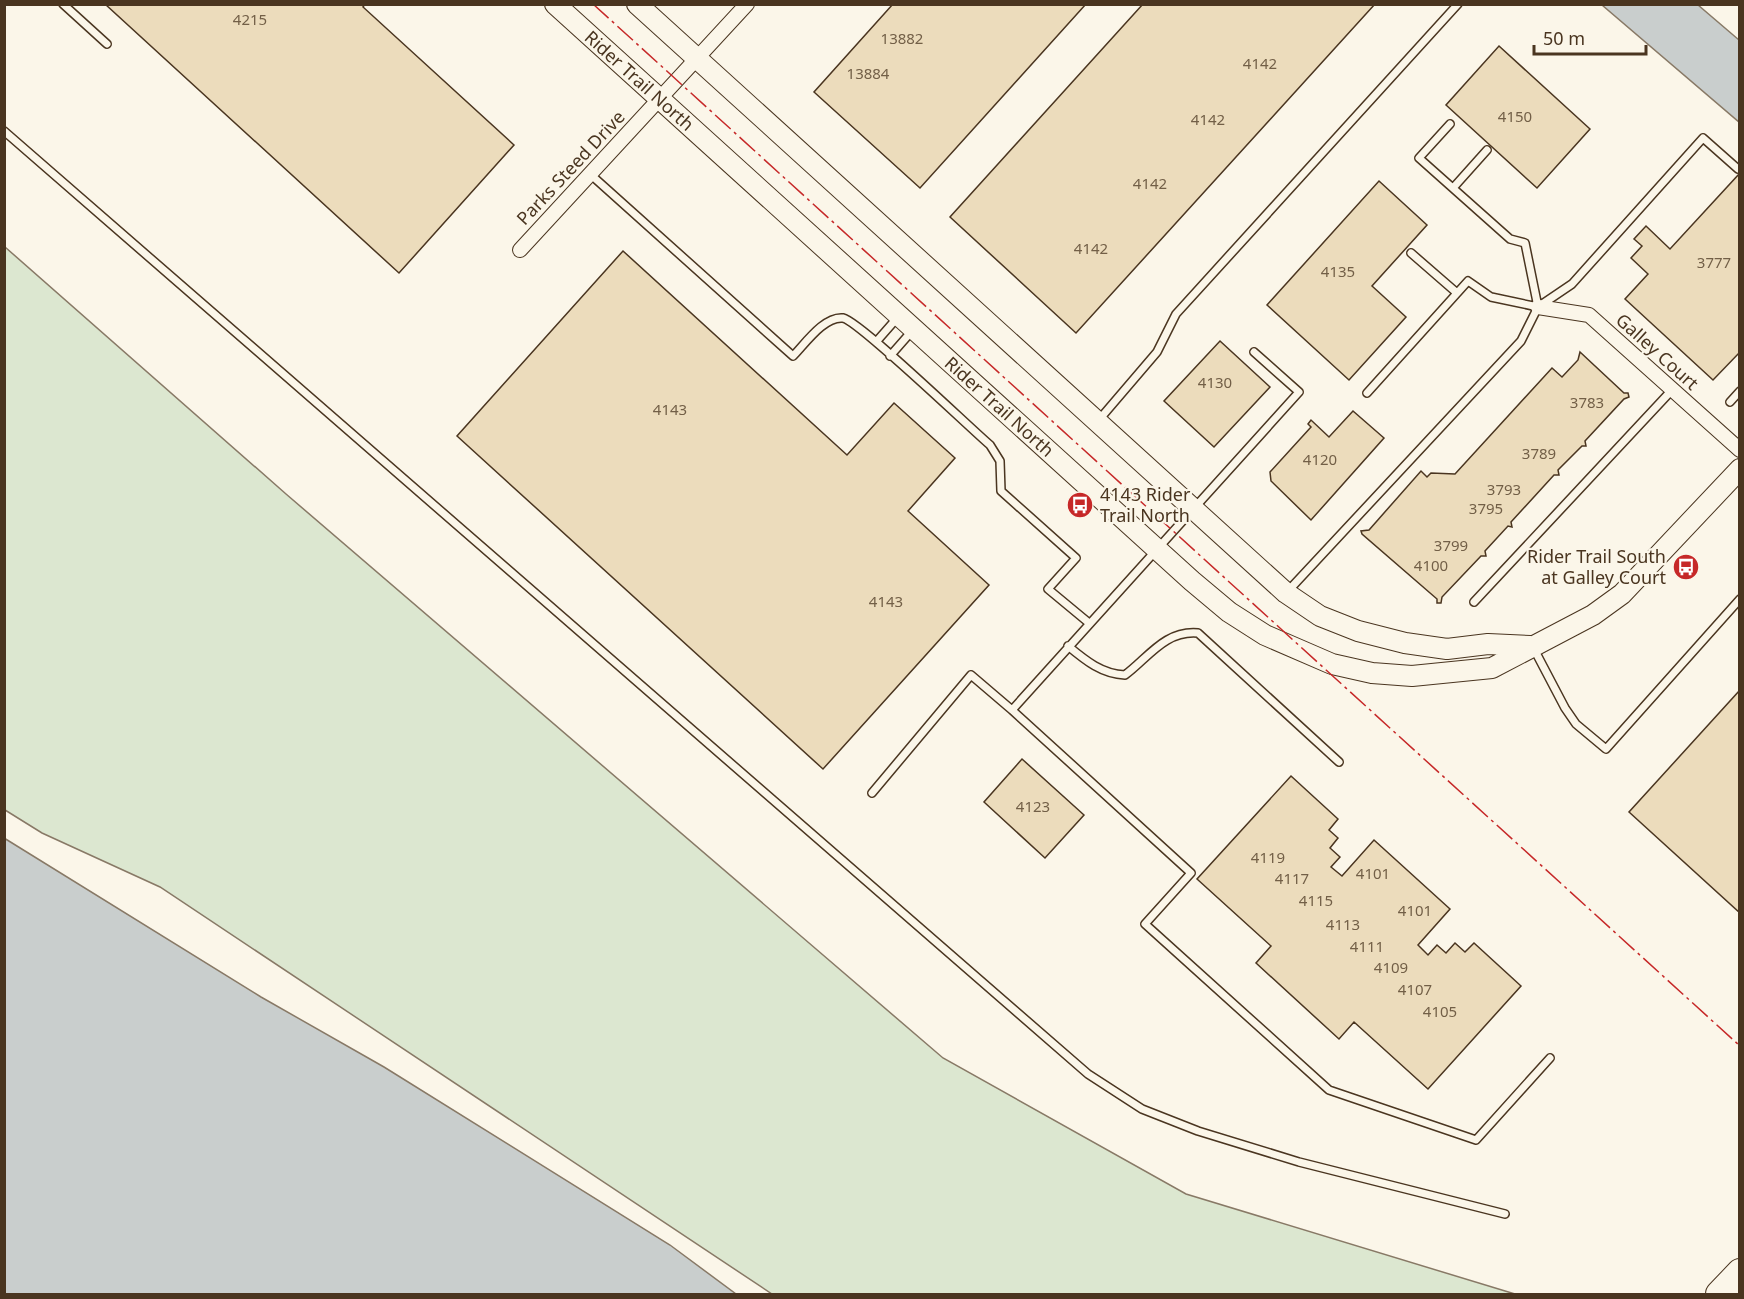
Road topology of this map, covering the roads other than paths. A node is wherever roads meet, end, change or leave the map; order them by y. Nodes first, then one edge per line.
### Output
1 (63, 4) edge
2 (555, 4) edge
3 (637, 4) edge
4 (747, 4) edge
5 (1458, 4) edge
6 (107, 44) dead end
7 (697, 59) junction
8 (659, 99) junction
9 (1450, 124) dead end
10 (4, 131) edge
11 (1487, 150) dead end
12 (1738, 169) dead end
13 (590, 174) junction
14 (1453, 188) junction
15 (520, 250) dead end
16 (1411, 253) dead end
17 (1457, 293) junction
18 (1538, 307) junction
19 (905, 324) junction
20 (876, 342) junction
21 (1254, 352) dead end
22 (891, 356) junction
23 (1672, 390) junction
24 (1740, 391) edge
25 (1367, 393) dead end
26 (1730, 402) dead end
27 (1097, 423) junction
28 (1740, 450) edge
29 (1740, 469) edge
30 (1192, 510) junction
31 (1157, 547) junction
32 (1286, 593) junction
33 (1740, 599) edge
34 (1474, 602) dead end
35 (1089, 623) junction
36 (1068, 646) junction
37 (1533, 647) junction
38 (1503, 653) junction
39 (1012, 710) junction
40 (1339, 762) dead end
41 (872, 793) dead end
42 (1550, 1058) dead end
43 (1505, 1214) dead end
44 (1740, 1272) edge
45 (1719, 1294) edge

1 - 6 lane
2 - 8 street, Rider Trail North
3 - 7 street
4 - 7 street, Parks Steed Drive
5 - 27 lane
7 - 8 street, Parks Steed Drive
7 - 27 street
8 - 13 street, Parks Steed Drive
8 - 19 street, Rider Trail North
9 - 14 lane
10 - 43 lane
11 - 14 lane
12 - 18 lane
13 - 15 street, Parks Steed Drive
13 - 20 lane
14 - 18 lane
16 - 17 lane
17 - 18 lane
17 - 25 lane
18 - 23 street, Galley Court
18 - 32 lane
19 - 20 lane
19 - 22 lane
19 - 31 street, Rider Trail North
20 - 22 lane
21 - 30 lane
22 - 35 lane
23 - 28 street, Galley Court
23 - 34 lane
24 - 26 lane
27 - 30 street
29 - 37 street
30 - 31 lane
30 - 32 street
31 - 35 lane
31 - 38 street, Rider Trail North
32 - 38 street
33 - 37 lane
35 - 36 lane
36 - 39 lane
36 - 40 lane
37 - 38 street
39 - 41 lane
39 - 42 lane
44 - 45 highway

